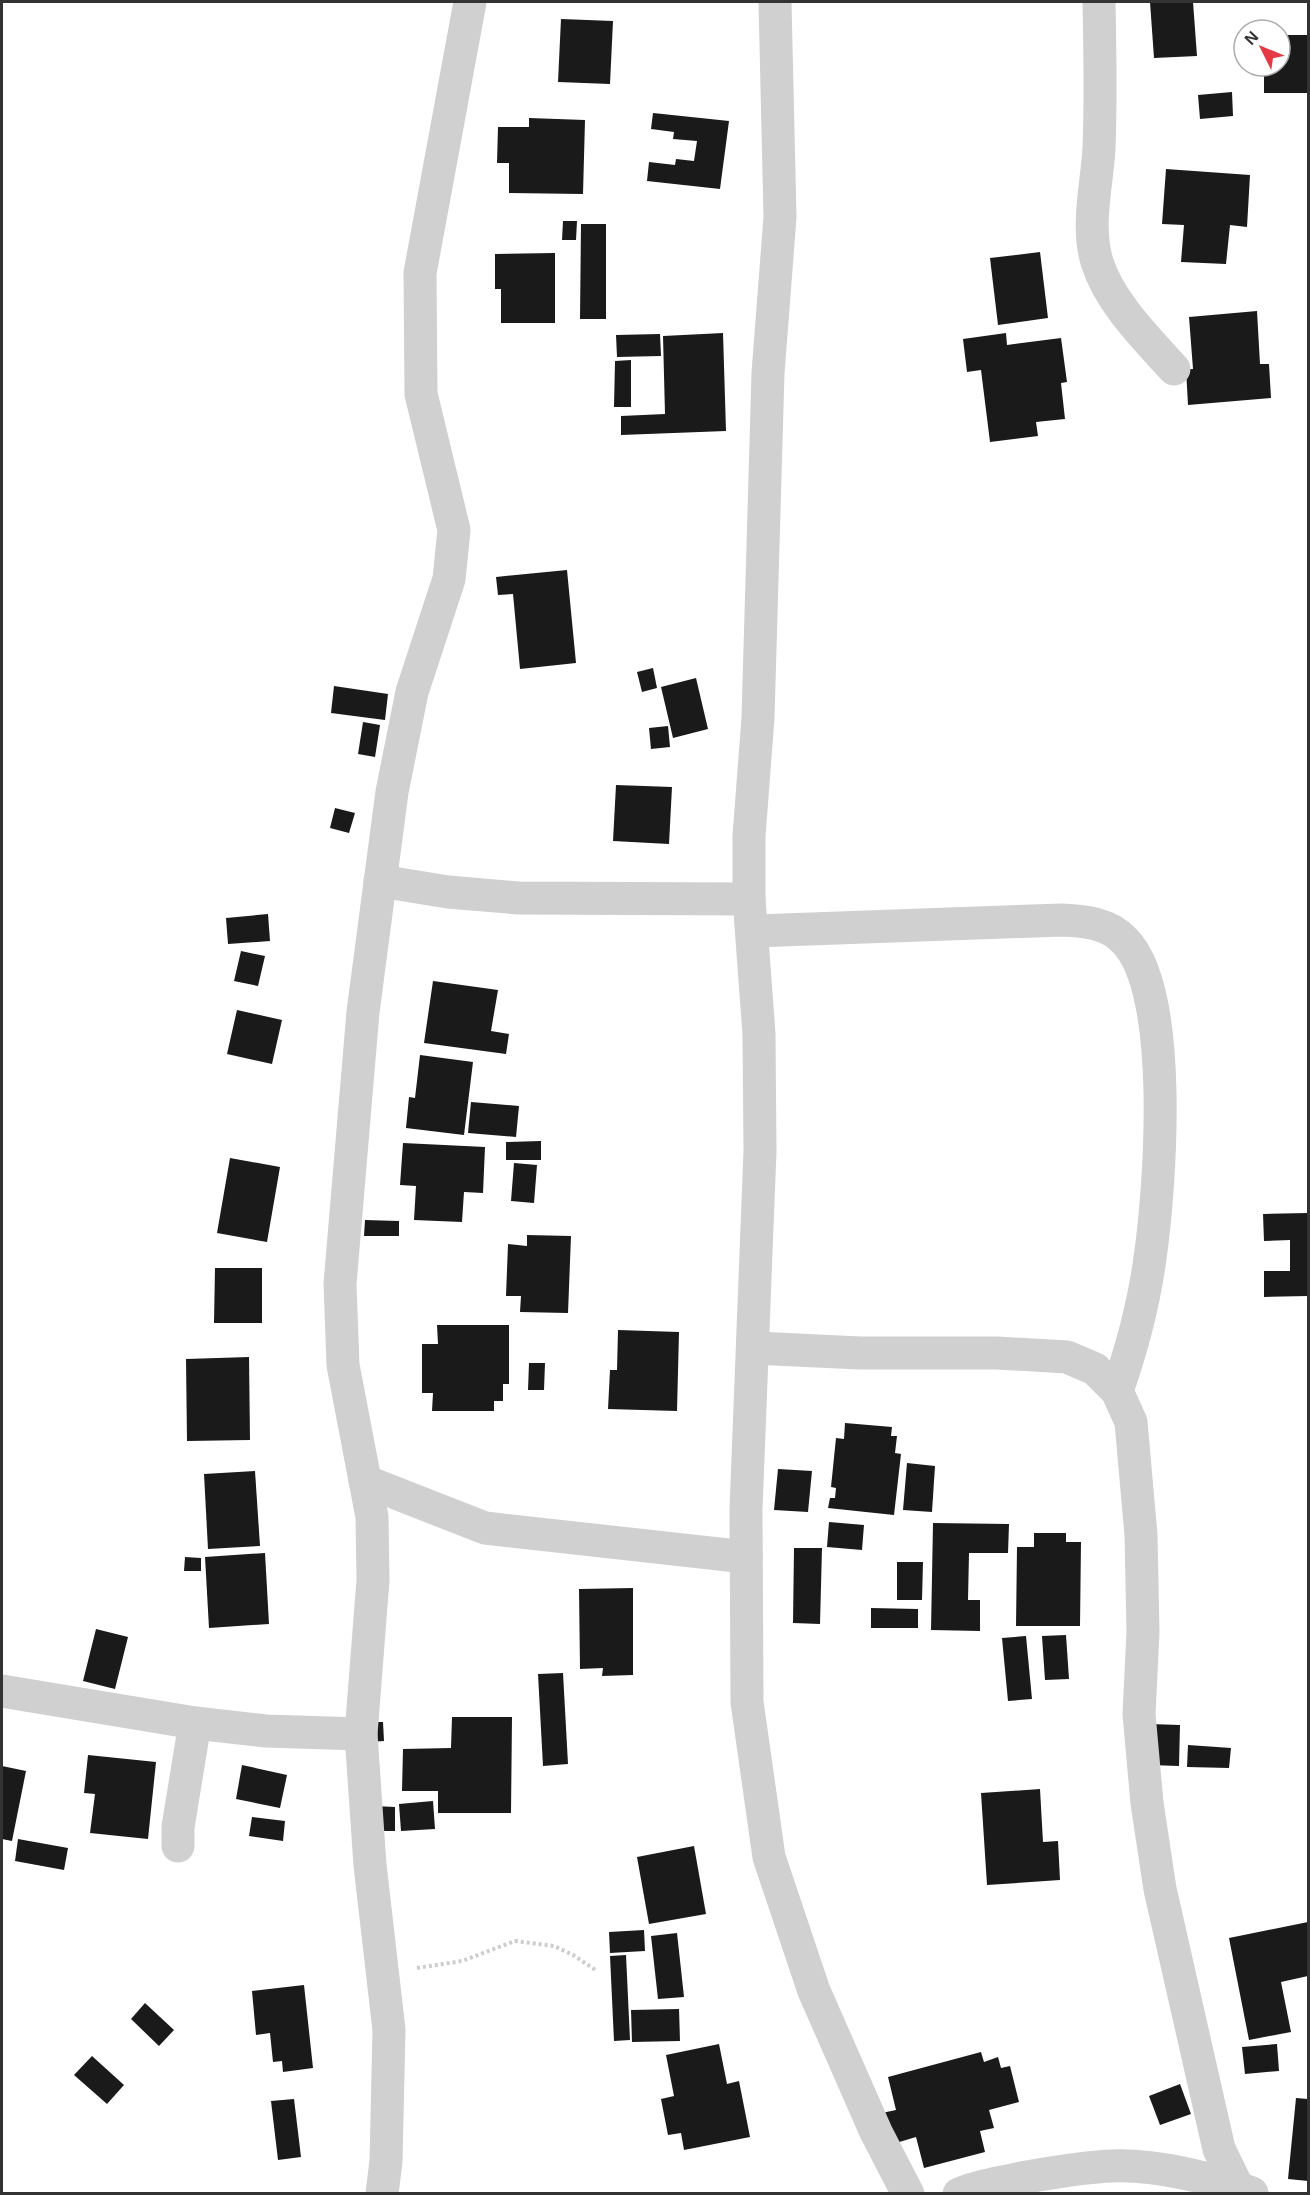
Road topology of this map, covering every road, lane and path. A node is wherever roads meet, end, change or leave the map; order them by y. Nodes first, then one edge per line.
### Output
1 (470, 2) edge
2 (775, 2) edge
3 (1099, 2) edge
4 (1174, 369) dead end
5 (380, 881) junction
6 (749, 899) junction
7 (752, 931) junction
8 (754, 1348) junction
9 (1117, 1391) junction
10 (365, 1481) junction
11 (746, 1557) junction
12 (2, 1691) edge
13 (195, 1723) junction
14 (361, 1734) junction
15 (178, 1846) dead end
16 (597, 1971) dead end
17 (384, 1973) junction
18 (1246, 2191) edge
19 (382, 2193) edge
20 (908, 2193) edge
21 (959, 2193) edge

1 - 5 street
2 - 6 street
3 - 4 street
5 - 6 street
5 - 10 street
6 - 7 street
7 - 8 street
7 - 9 street
8 - 9 street
8 - 11 street
9 - 18 street
10 - 11 street
10 - 14 street
11 - 20 street
12 - 13 street
13 - 14 street
13 - 15 street
14 - 17 street
16 - 17 path
17 - 19 street
18 - 21 street

